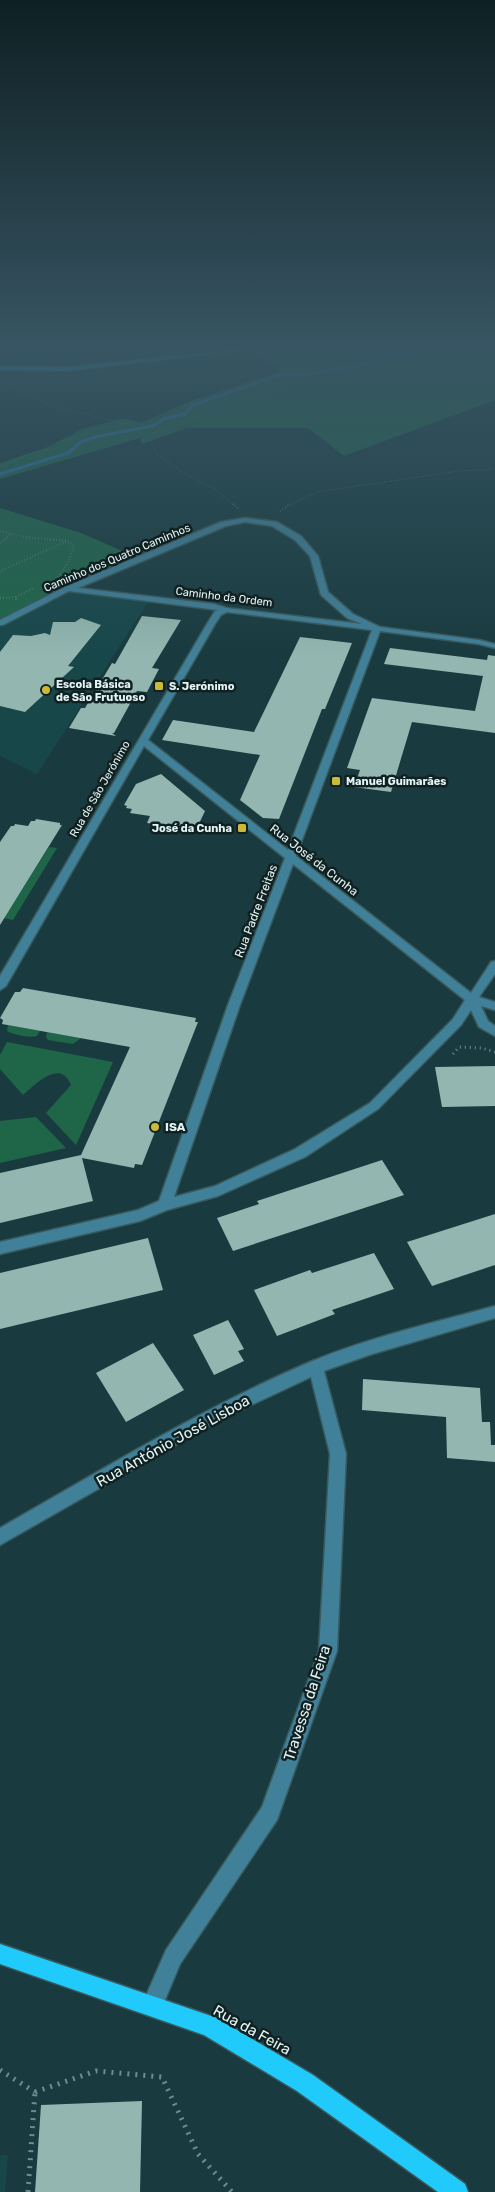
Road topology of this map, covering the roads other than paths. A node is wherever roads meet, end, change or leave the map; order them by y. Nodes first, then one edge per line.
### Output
1 (245, 520) joint
2 (68, 589) junction
3 (226, 610) junction
4 (0, 623) edge
5 (377, 628) junction
6 (495, 646) edge
7 (142, 740) junction
8 (291, 858) junction
9 (495, 965) edge
10 (0, 986) edge
11 (472, 999) junction
12 (495, 1006) edge
13 (495, 1032) edge
14 (164, 1206) junction
15 (0, 1248) edge
16 (495, 1312) edge
17 (316, 1367) junction
18 (0, 1538) edge
19 (0, 1954) edge
20 (153, 2006) junction
21 (457, 2192) edge

1 - 2 street, Caminho dos Quatro Caminhos
1 - 5 street, Caminho da Ordem
2 - 3 street, Caminho da Ordem
2 - 4 street, Caminho dos Quatro Caminhos
3 - 5 street, Caminho da Ordem
3 - 7 street, Rua de São Jerónimo
5 - 6 street, Caminho da Ordem
5 - 8 street, Rua Padre Freitas
7 - 8 street, Rua José da Cunha
7 - 10 street, Rua de São Jerónimo
8 - 11 street, Rua José da Cunha
8 - 14 street, Rua Padre Freitas
9 - 11 street
11 - 12 street
11 - 13 street
11 - 14 street
14 - 15 street
16 - 17 street, Rua António José Lisboa
17 - 18 street, Rua António José Lisboa
17 - 20 street, Travessa da Feira
19 - 20 main road, Rua da Feira
20 - 21 main road, Rua da Feira

